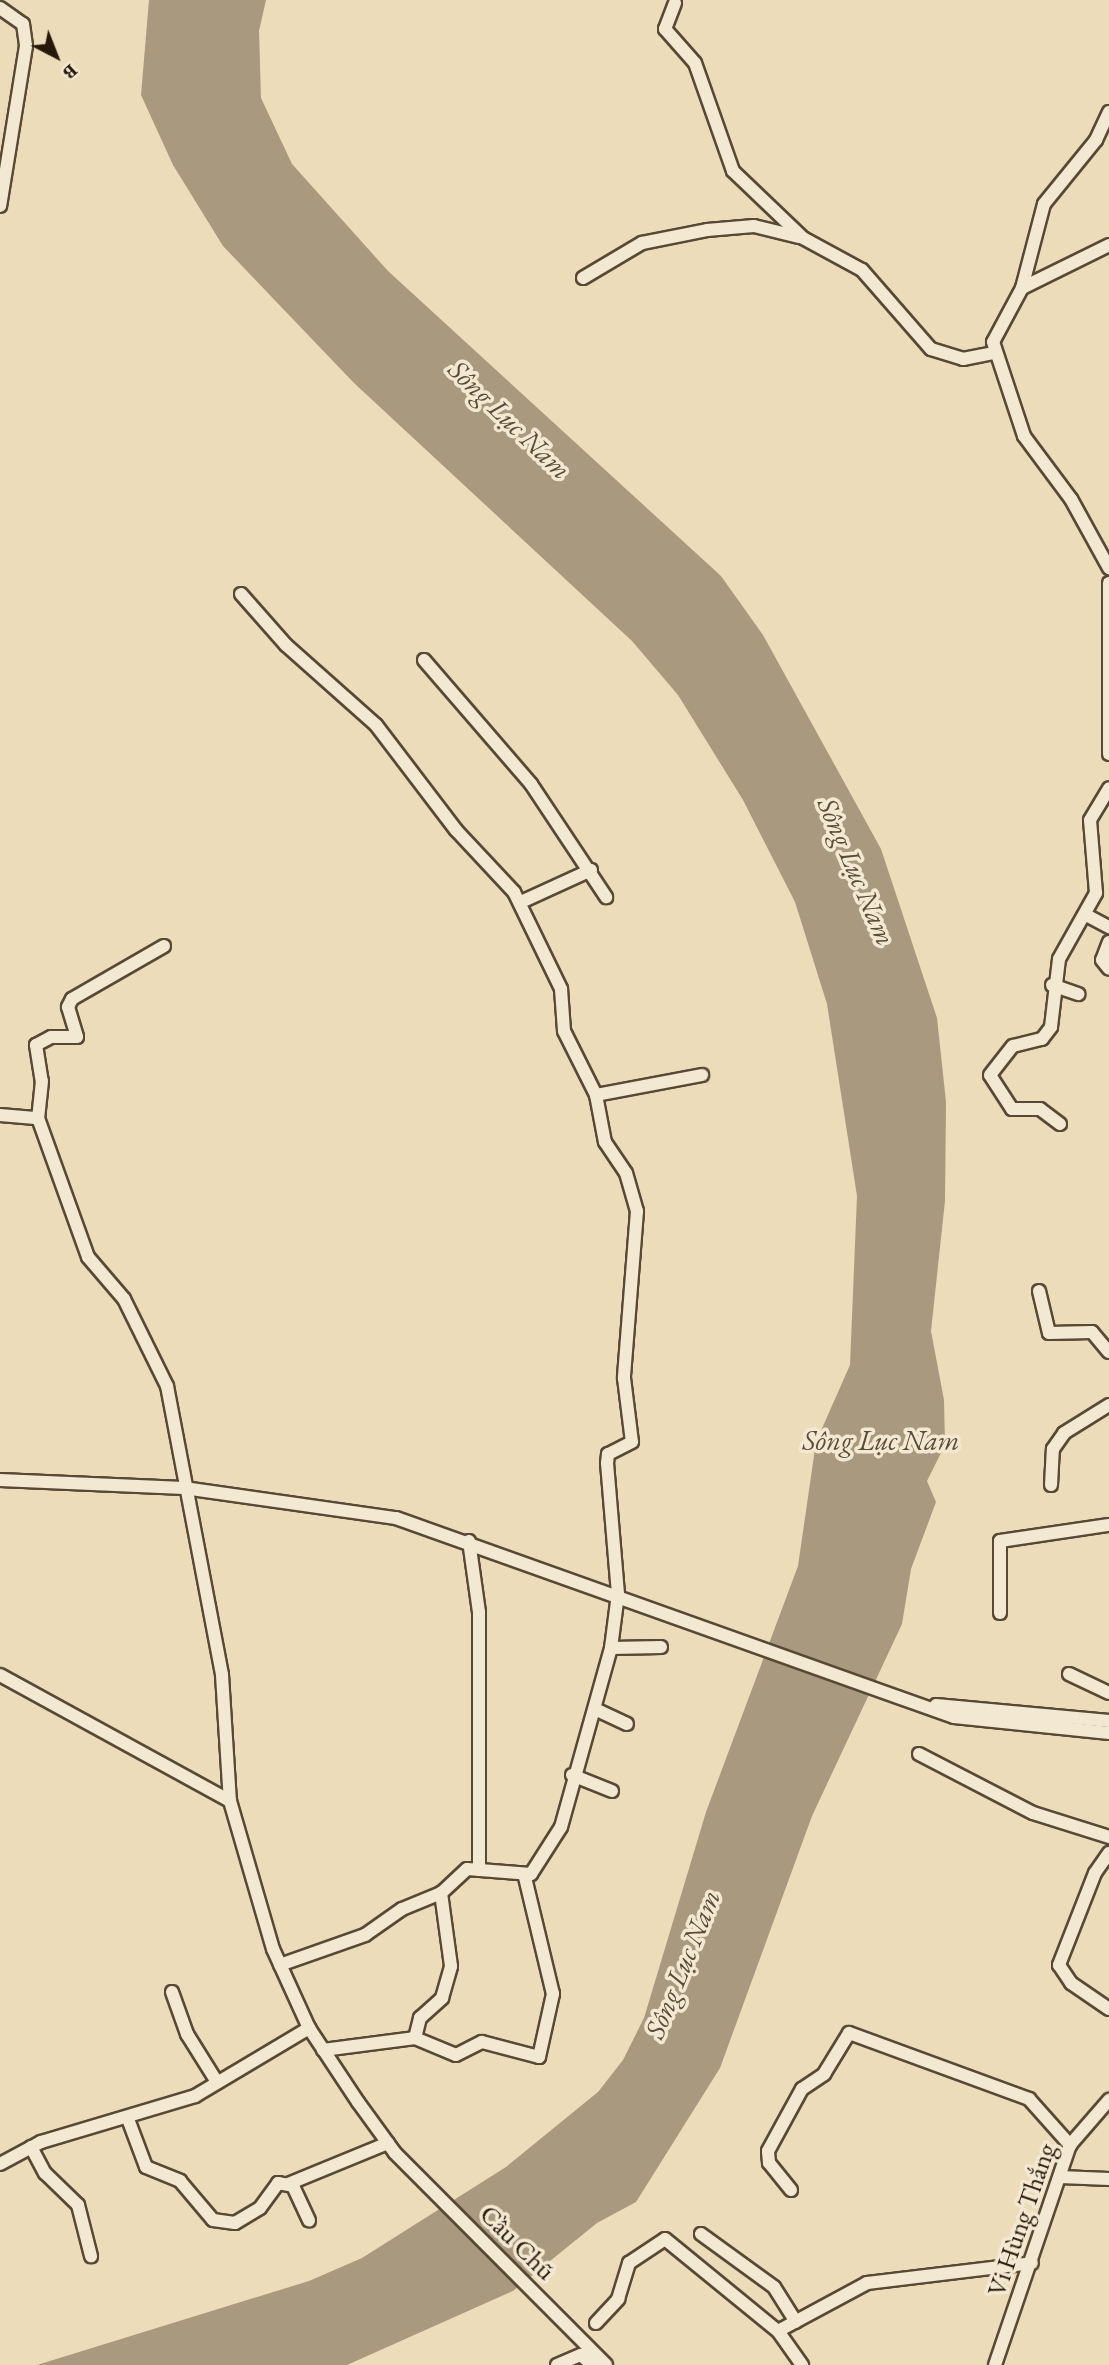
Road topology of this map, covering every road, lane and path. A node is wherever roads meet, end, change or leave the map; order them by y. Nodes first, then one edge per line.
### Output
1 (675, 3) dead end
2 (0, 8) edge
3 (1109, 112) edge
4 (0, 206) edge
5 (803, 238) junction
6 (1109, 245) edge
7 (583, 278) dead end
8 (1022, 288) junction
9 (995, 353) junction
10 (1109, 568) edge
11 (1109, 583) edge
12 (241, 594) dead end
13 (424, 660) dead end
14 (1109, 754) edge
15 (1109, 788) edge
16 (591, 870) junction
17 (606, 897) dead end
18 (521, 902) junction
19 (1088, 916) junction
20 (1109, 927) edge
21 (1109, 942) edge
22 (164, 946) dead end
23 (1109, 969) edge
24 (1052, 985) junction
25 (1078, 994) dead end
26 (702, 1074) dead end
27 (596, 1095) junction
28 (0, 1115) edge
29 (38, 1118) junction
30 (1060, 1124) dead end
31 (1039, 1291) dead end
32 (1109, 1352) edge
33 (1109, 1405) edge
34 (0, 1480) edge
35 (1051, 1485) dead end
36 (184, 1488) junction
37 (1109, 1525) edge
38 (469, 1541) junction
39 (618, 1594) junction
40 (1000, 1613) dead end
41 (661, 1647) dead end
42 (611, 1648) junction
43 (1069, 1674) dead end
44 (0, 1675) edge
45 (1109, 1693) edge
46 (935, 1705) junction
47 (597, 1710) junction
48 (1109, 1721) edge
49 (628, 1724) dead end
50 (1109, 1733) edge
51 (919, 1754) dead end
52 (572, 1775) junction
53 (612, 1791) dead end
54 (230, 1801) junction
55 (1109, 1838) edge
56 (1109, 1853) edge
57 (479, 1870) junction
58 (525, 1877) junction
59 (441, 1893) junction
60 (280, 1965) junction
61 (172, 1992) dead end
62 (1109, 2010) edge
63 (309, 2028) junction
64 (415, 2039) junction
65 (323, 2050) junction
66 (217, 2082) junction
67 (1109, 2100) edge
68 (128, 2119) junction
69 (1070, 2145) junction
70 (31, 2147) junction
71 (392, 2148) junction
72 (1, 2160) edge
73 (1060, 2177) junction
74 (1109, 2179) edge
75 (288, 2184) junction
76 (791, 2190) dead end
77 (309, 2221) dead end
78 (701, 2234) dead end
79 (91, 2256) dead end
80 (1032, 2263) junction
81 (796, 2322) junction
82 (596, 2323) dead end
83 (778, 2331) junction
84 (556, 2365) edge
85 (592, 2365) edge
86 (606, 2365) edge
87 (802, 2365) edge
88 (995, 2365) edge

1 - 5 street
2 - 4 street
3 - 8 street
5 - 7 street
5 - 9 street
6 - 8 street
8 - 9 street
9 - 10 street
11 - 14 street
12 - 18 street
13 - 16 street
15 - 19 street
16 - 17 street
16 - 18 street
18 - 27 street
19 - 20 street
19 - 24 street
21 - 23 street
22 - 29 street
24 - 25 street
24 - 30 street
26 - 27 street
27 - 39 street
28 - 29 street
29 - 36 street, Cầu Chũ
31 - 32 street
33 - 35 street
34 - 36 street
36 - 38 street
36 - 54 street, Cầu Chũ
37 - 40 street
38 - 39 street
38 - 57 street
39 - 42 street
39 - 46 street
41 - 42 street
42 - 47 street
43 - 45 street
44 - 54 street
46 - 48 street
46 - 50 street
47 - 49 street
47 - 52 street
51 - 55 street
52 - 53 street
52 - 58 street
54 - 60 street, Cầu Chũ
56 - 62 street
57 - 58 street
57 - 59 street
58 - 64 street
59 - 60 street
59 - 64 street
60 - 63 street, Cầu Chũ
61 - 66 street
63 - 65 street, Cầu Chũ
63 - 66 street
64 - 65 street
65 - 71 street, Cầu Chũ
66 - 68 street
67 - 69 street, Vi Hùng Thắng
68 - 70 street
68 - 75 street
69 - 73 street, Vi Hùng Thắng
69 - 76 street
70 - 72 street
70 - 79 street
71 - 75 street
71 - 86 street, Cầu Chũ
73 - 74 street
73 - 80 street, Vi Hùng Thắng
75 - 77 street
78 - 81 street
80 - 81 street
80 - 88 street, Vi Hùng Thắng
81 - 83 street
82 - 83 street
83 - 87 street
84 - 85 street

